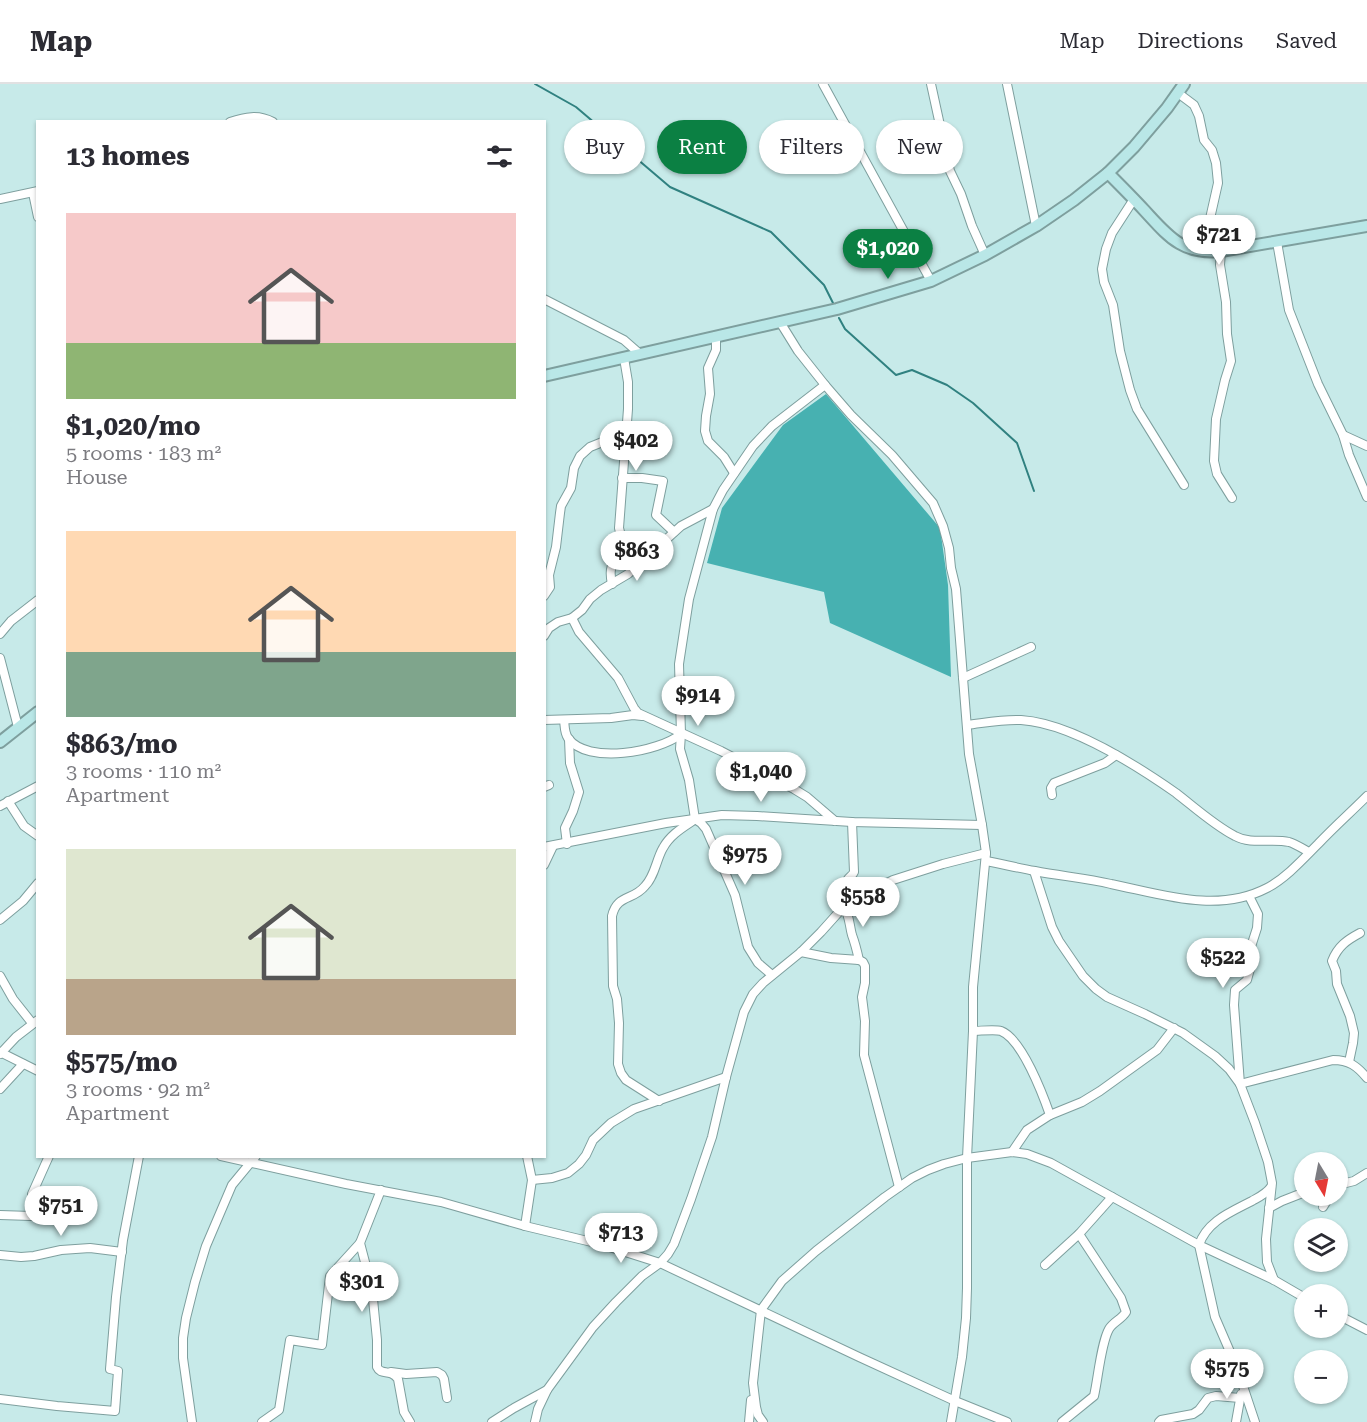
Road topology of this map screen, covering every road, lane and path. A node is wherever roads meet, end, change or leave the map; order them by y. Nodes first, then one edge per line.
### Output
1 (822, 84) edge
2 (931, 84) edge
3 (1007, 84) edge
4 (1181, 89) edge
5 (237, 120) edge
6 (268, 120) edge
7 (1108, 173) junction
8 (35, 192) edge
9 (0, 199) edge
10 (1134, 199) junction
11 (1036, 226) junction
12 (1367, 226) edge
13 (1277, 242) junction
14 (1192, 249) junction
15 (1221, 251) junction
16 (985, 255) junction
17 (931, 281) junction
18 (546, 300) edge
19 (780, 322) junction
20 (716, 336) junction
21 (640, 354) junction
22 (624, 358) junction
23 (546, 376) edge
24 (825, 385) junction
25 (1343, 435) junction
26 (625, 436) junction
27 (1367, 446) edge
28 (734, 474) junction
29 (622, 478) junction
30 (1184, 485) dead end
31 (1367, 497) edge
32 (1232, 498) dead end
33 (714, 509) junction
34 (674, 532) junction
35 (612, 584) junction
36 (546, 593) edge
37 (36, 602) edge
38 (572, 618) junction
39 (558, 622) junction
40 (546, 624) edge
41 (546, 633) edge
42 (0, 634) edge
43 (1031, 647) dead end
44 (0, 658) edge
45 (963, 678) junction
46 (36, 713) edge
47 (643, 716) junction
48 (546, 720) edge
49 (564, 720) junction
50 (967, 724) junction
51 (18, 727) junction
52 (681, 734) junction
53 (569, 739) junction
54 (0, 742) edge
55 (1116, 755) junction
56 (36, 787) edge
57 (1052, 795) dead end
58 (1367, 796) edge
59 (8, 801) junction
60 (0, 806) edge
61 (695, 819) junction
62 (835, 821) junction
63 (852, 822) junction
64 (982, 825) junction
65 (36, 835) edge
66 (567, 844) junction
67 (549, 847) edge
68 (1310, 852) junction
69 (986, 857) junction
70 (1034, 871) junction
71 (36, 885) edge
72 (1249, 896) junction
73 (845, 904) junction
74 (0, 920) edge
75 (1360, 933) dead end
76 (801, 952) junction
77 (859, 960) junction
78 (772, 975) junction
79 (0, 976) edge
80 (35, 1021) edge
81 (1174, 1028) junction
82 (973, 1031) junction
83 (1, 1053) edge
84 (1349, 1062) junction
85 (22, 1064) junction
86 (36, 1070) edge
87 (726, 1077) junction
88 (1367, 1078) edge
89 (1240, 1084) junction
90 (0, 1089) edge
91 (659, 1101) junction
92 (1050, 1115) junction
93 (1012, 1152) junction
94 (49, 1158) edge
95 (139, 1158) edge
96 (237, 1158) edge
97 (527, 1158) edge
98 (967, 1158) junction
99 (254, 1160) edge
100 (1367, 1173) edge
101 (532, 1180) junction
102 (1348, 1182) edge
103 (899, 1187) junction
104 (1271, 1187) junction
105 (381, 1190) junction
106 (1294, 1196) edge
107 (1112, 1197) junction
108 (1269, 1208) junction
109 (0, 1215) edge
110 (525, 1226) junction
111 (1079, 1234) junction
112 (360, 1243) junction
113 (1199, 1245) junction
114 (122, 1252) junction
115 (0, 1255) edge
116 (660, 1263) junction
117 (1045, 1264) dead end
118 (1274, 1280) junction
119 (1294, 1292) edge
120 (761, 1310) junction
121 (1348, 1320) edge
122 (1367, 1330) edge
123 (390, 1372) junction
124 (1242, 1380) junction
125 (753, 1383) junction
126 (547, 1390) junction
127 (447, 1398) dead end
128 (1240, 1398) junction
129 (0, 1399) edge
130 (955, 1401) junction
131 (192, 1422) edge
132 (262, 1422) edge
133 (410, 1422) edge
134 (492, 1422) edge
135 (535, 1422) edge
136 (749, 1422) edge
137 (763, 1422) edge
138 (951, 1422) edge
139 (1007, 1422) edge
140 (1062, 1422) edge
141 (1159, 1422) edge
142 (1236, 1422) edge
143 (1255, 1422) edge

1 - 17 street
2 - 16 street
3 - 11 street
4 - 7 main road
4 - 14 street
5 - 6 street
7 - 10 main road
7 - 11 main road
8 - 9 street
10 - 14 main road
10 - 30 street
11 - 16 main road
12 - 13 main road
13 - 15 main road
13 - 25 street
14 - 15 main road
15 - 32 street
16 - 17 main road
17 - 19 main road
18 - 21 street
19 - 20 main road
19 - 24 street
20 - 21 main road
20 - 28 street
21 - 22 main road
22 - 23 main road
22 - 26 street
24 - 28 street
24 - 45 street
25 - 27 street
25 - 31 street
26 - 29 street
26 - 36 street
28 - 33 street
29 - 34 street
29 - 35 street
33 - 34 street
33 - 52 street
34 - 35 street
35 - 38 street
37 - 42 street
38 - 39 street
38 - 47 street
39 - 40 street
39 - 41 street
43 - 45 street
44 - 51 street
45 - 50 street
46 - 51 main road
47 - 49 street
47 - 52 street
48 - 49 street
49 - 53 street
50 - 55 street
50 - 64 street
51 - 54 main road
52 - 53 street
52 - 61 street
52 - 62 street
53 - 66 street
55 - 57 street
55 - 68 street
56 - 59 street
58 - 68 street
59 - 60 street
59 - 65 street
61 - 62 street
61 - 66 street
61 - 78 street
61 - 91 street
62 - 63 street
63 - 64 street
63 - 73 street
64 - 69 street
66 - 67 street
68 - 72 street
69 - 70 street
69 - 73 street
69 - 82 street
70 - 72 street
70 - 81 street
71 - 74 street
72 - 89 street
73 - 76 street
73 - 77 street
75 - 84 street
76 - 77 street
76 - 78 street
77 - 103 street
78 - 87 street
79 - 80 street
80 - 83 street
81 - 89 street
81 - 92 street
82 - 92 street
82 - 98 street
83 - 85 street
84 - 88 street
84 - 89 street
85 - 86 street
85 - 90 street
87 - 91 street
87 - 116 street
89 - 104 street
91 - 101 street
92 - 93 street
93 - 98 street
93 - 107 street
94 - 109 street
95 - 114 street
96 - 99 street
97 - 101 street
98 - 103 street
98 - 130 street
99 - 105 street
99 - 131 street
100 - 102 street
101 - 110 street
103 - 120 street
104 - 108 street
104 - 113 street
105 - 110 street
105 - 112 street
106 - 108 street
107 - 111 street
107 - 113 street
108 - 118 street
110 - 116 street
111 - 117 street
111 - 140 street
112 - 123 street
112 - 132 street
113 - 118 street
113 - 124 street
114 - 115 street
114 - 129 street
116 - 120 street
116 - 126 street
118 - 119 street
120 - 125 street
120 - 130 street
121 - 122 street
123 - 127 street
123 - 133 street
124 - 128 street
124 - 143 street
125 - 136 street
125 - 137 street
126 - 134 street
126 - 135 street
128 - 141 street
128 - 142 street
130 - 138 street
130 - 139 street

